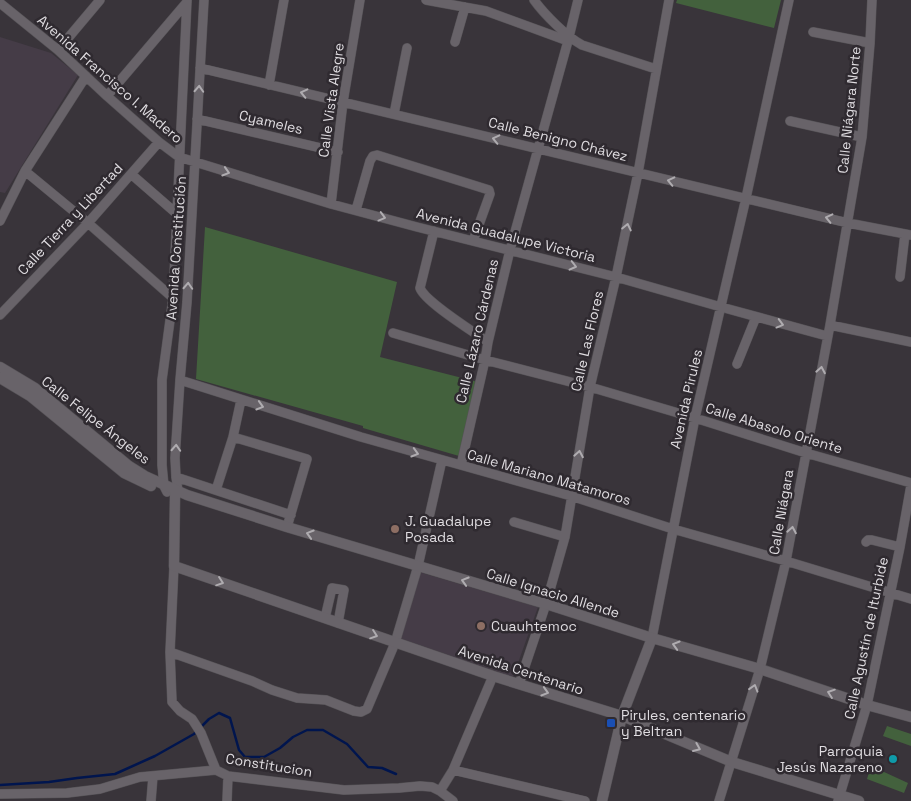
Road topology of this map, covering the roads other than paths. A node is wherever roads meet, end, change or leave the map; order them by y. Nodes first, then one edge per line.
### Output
1 (99, 0) edge
2 (204, 0) edge
3 (284, 0) edge
4 (360, 0) edge
5 (426, 0) edge
6 (534, 0) edge
7 (578, 0) edge
8 (669, 0) edge
9 (789, 0) edge
10 (872, 0) edge
11 (187, 1) edge
12 (0, 3) edge
13 (465, 7) junction
14 (813, 32) dead end
15 (569, 38) junction
16 (455, 42) dead end
17 (870, 43) junction
18 (407, 48) dead end
19 (58, 50) junction
20 (200, 68) junction
21 (656, 69) junction
22 (86, 76) junction
23 (270, 85) junction
24 (107, 96) junction
25 (343, 102) junction
26 (394, 114) junction
27 (197, 119) junction
28 (790, 121) dead end
29 (862, 136) junction
30 (159, 142) junction
31 (538, 149) junction
32 (338, 152) junction
33 (179, 157) junction
34 (195, 162) junction
35 (25, 171) junction
36 (638, 173) junction
37 (131, 174) junction
38 (746, 198) junction
39 (4, 201) edge
40 (330, 204) junction
41 (356, 210) junction
42 (177, 214) junction
43 (0, 221) edge
44 (88, 223) junction
45 (848, 223) junction
46 (434, 231) junction
47 (908, 234) edge
48 (474, 241) junction
49 (510, 250) junction
50 (616, 277) junction
51 (900, 277) dead end
52 (173, 298) junction
53 (721, 308) junction
54 (0, 315) edge
55 (756, 317) junction
56 (830, 325) junction
57 (393, 334) dead end
58 (827, 336) junction
59 (488, 342) junction
60 (911, 342) edge
61 (485, 360) junction
62 (737, 364) dead end
63 (1, 370) edge
64 (180, 380) junction
65 (590, 387) junction
66 (240, 400) junction
67 (695, 418) junction
68 (232, 437) junction
69 (806, 453) junction
70 (442, 460) junction
71 (461, 465) junction
72 (176, 478) junction
73 (911, 484) edge
74 (216, 490) junction
75 (174, 492) junction
76 (571, 496) junction
77 (291, 514) junction
78 (514, 522) dead end
79 (287, 527) junction
80 (673, 529) junction
81 (565, 537) junction
82 (866, 542) dead end
83 (900, 547) junction
84 (786, 561) junction
85 (174, 566) junction
86 (418, 566) junction
87 (890, 593) junction
88 (911, 599) edge
89 (546, 604) junction
90 (325, 618) junction
91 (338, 623) junction
92 (652, 638) junction
93 (395, 643) junction
94 (170, 652) junction
95 (760, 669) junction
96 (493, 676) junction
97 (518, 684) junction
98 (867, 705) junction
99 (622, 716) junction
100 (911, 717) edge
101 (732, 762) junction
102 (216, 770) junction
103 (453, 770) junction
104 (153, 776) junction
105 (228, 776) junction
106 (440, 791) junction
107 (0, 794) edge
108 (839, 798) edge
109 (151, 801) edge
110 (226, 801) edge
111 (453, 801) edge
112 (585, 801) edge
113 (602, 801) edge
114 (719, 801) edge
115 (859, 801) edge

1 - 19 street
2 - 20 street, Avenida Constitución
3 - 23 street
4 - 25 street, Calle Vista Alegre
5 - 13 street
6 - 15 street
7 - 15 street, Calle Lázaro Cárdenas
8 - 21 street, Calle Las Flores
9 - 38 street, Avenida Pirules
10 - 17 street, Calle Niágara Norte
11 - 24 street
11 - 33 street, Avenida Constitución
12 - 19 street, Avenida Francisco I. Madero
13 - 15 street
13 - 16 street
14 - 17 street
15 - 21 street
15 - 31 street, Calle Lázaro Cárdenas
17 - 29 street, Calle Niágara Norte
18 - 26 street
19 - 22 street, Avenida Francisco I. Madero
20 - 23 street, Calle Benigno Chávez
27 -> 20 street, Avenida Constitución
21 - 36 street, Calle Las Flores
22 - 24 street, Avenida Francisco I. Madero
22 - 35 street
25 -> 23 street, Calle Benigno Chávez
24 - 30 street, Avenida Francisco I. Madero
25 - 26 street, Calle Benigno Chávez
25 - 32 street, Calle Vista Alegre
31 -> 26 street, Calle Benigno Chávez
27 - 32 street, Cyameles
27 - 34 street, Avenida Constitución
28 - 29 street
29 - 45 street, Calle Niágara Norte
30 - 33 street, Avenida Francisco I. Madero
30 - 37 street, Calle Tierra y Libertad
31 - 36 street, Calle Benigno Chávez
31 - 49 street, Calle Lázaro Cárdenas
32 - 40 street, Calle Vista Alegre
33 - 34 street, Avenida Guadalupe Victoria
33 - 42 street, Avenida Constitución
34 -> 40 street, Avenida Guadalupe Victoria
64 -> 34 street, Avenida Constitución
35 - 39 street
35 - 44 street
38 -> 36 street, Calle Benigno Chávez
50 -> 36 street, Calle Las Flores
37 - 42 street
37 - 44 street, Calle Tierra y Libertad
45 -> 38 street, Calle Benigno Chávez
38 - 53 street, Avenida Pirules
39 - 43 street
40 - 41 street, Avenida Guadalupe Victoria
41 -> 46 street, Avenida Guadalupe Victoria
41 - 48 street
42 - 52 street, Avenida Constitución
44 - 52 street
44 - 54 street, Calle Tierra y Libertad
45 - 47 street, Calle Benigno Chávez
45 - 56 street, Calle Niágara
46 - 48 street, Avenida Guadalupe Victoria
46 - 59 street
47 - 51 street
48 - 49 street, Avenida Guadalupe Victoria
49 -> 50 street, Avenida Guadalupe Victoria
49 - 59 street, Calle Lázaro Cárdenas
50 - 53 street, Avenida Guadalupe Victoria
50 - 65 street, Calle Las Flores
52 - 75 street, Avenida Constitución
53 - 55 street, Avenida Guadalupe Victoria
53 - 67 street, Avenida Pirules
55 -> 58 street, Avenida Guadalupe Victoria
55 - 62 street
56 - 58 street, Calle Niágara
56 - 60 street
57 - 61 street, Calle Abasolo Oriente
69 -> 58 street, Calle Niágara
59 - 61 street, Calle Lázaro Cárdenas
61 - 65 street, Calle Abasolo Oriente
61 - 71 street, Calle Lázaro Cárdenas
63 - 75 street, Calle Felipe Ángeles
64 - 66 street, Calle Mariano Matamoros
72 -> 64 street, Avenida Constitución
65 - 67 street, Calle Abasolo Oriente
76 -> 65 street, Calle Las Flores
66 - 68 street
66 -> 70 street, Calle Mariano Matamoros
67 - 69 street, Calle Abasolo Oriente
67 - 80 street, Avenida Pirules
68 - 74 street
68 - 77 street
69 - 73 street, Calle Abasolo Oriente
84 -> 69 street, Calle Niágara
70 - 71 street, Calle Mariano Matamoros
70 - 86 street
71 - 76 street, Calle Mariano Matamoros
72 - 74 street
72 - 75 street, Avenida Constitución
73 - 83 street, Calle Agustín de Iturbide
74 - 77 street
75 - 79 street, Calle Ignacio Allende
75 - 85 street, Constitucion
76 - 80 street, Calle Mariano Matamoros
76 - 81 street, Calle Las Flores
77 - 79 street
78 - 81 street
86 -> 79 street, Calle Ignacio Allende
80 - 84 street, Calle Mariano Matamoros
80 - 92 street, Avenida Pirules
81 - 89 street, Calle Las Flores
82 - 83 street
83 - 87 street, Calle Agustín de Iturbide
84 - 87 street, Calle Mariano Matamoros
84 - 95 street, Calle Niágara
85 -> 90 street, Avenida Centenario
85 - 94 street, Constitucion
89 -> 86 street, Calle Ignacio Allende
86 - 93 street
87 - 88 street, Calle Mariano Matamoros
87 - 98 street, Calle Agustín de Iturbide
89 - 92 street, Calle Ignacio Allende
89 - 97 street, Calle Las Flores
90 - 91 street, Avenida Centenario
90 - 91 street
91 -> 93 street, Avenida Centenario
95 -> 92 street, Calle Ignacio Allende
92 - 99 street, Avenida Pirules
93 - 94 street
93 - 96 street, Avenida Centenario
94 - 102 street, Constitucion
98 -> 95 street, Calle Ignacio Allende
101 -> 95 street, Calle Niágara
96 - 97 street, Avenida Centenario
96 - 103 street
97 -> 99 street, Avenida Centenario
98 - 100 street, Calle Ignacio Allende
98 - 108 street, Calle Agustín de Iturbide
99 -> 101 street, Avenida Centenario
99 - 113 street, Avenida Pirules
101 - 108 street, Avenida Centenario
101 - 114 street, Calle Niágara
102 - 104 street
102 - 105 street, Constitucion
103 - 106 street
103 - 112 street
104 - 107 street
104 - 109 street
105 - 106 street, Constitucion
105 - 110 street
106 - 111 street, Constitucion
108 - 115 street, Avenida Centenario

